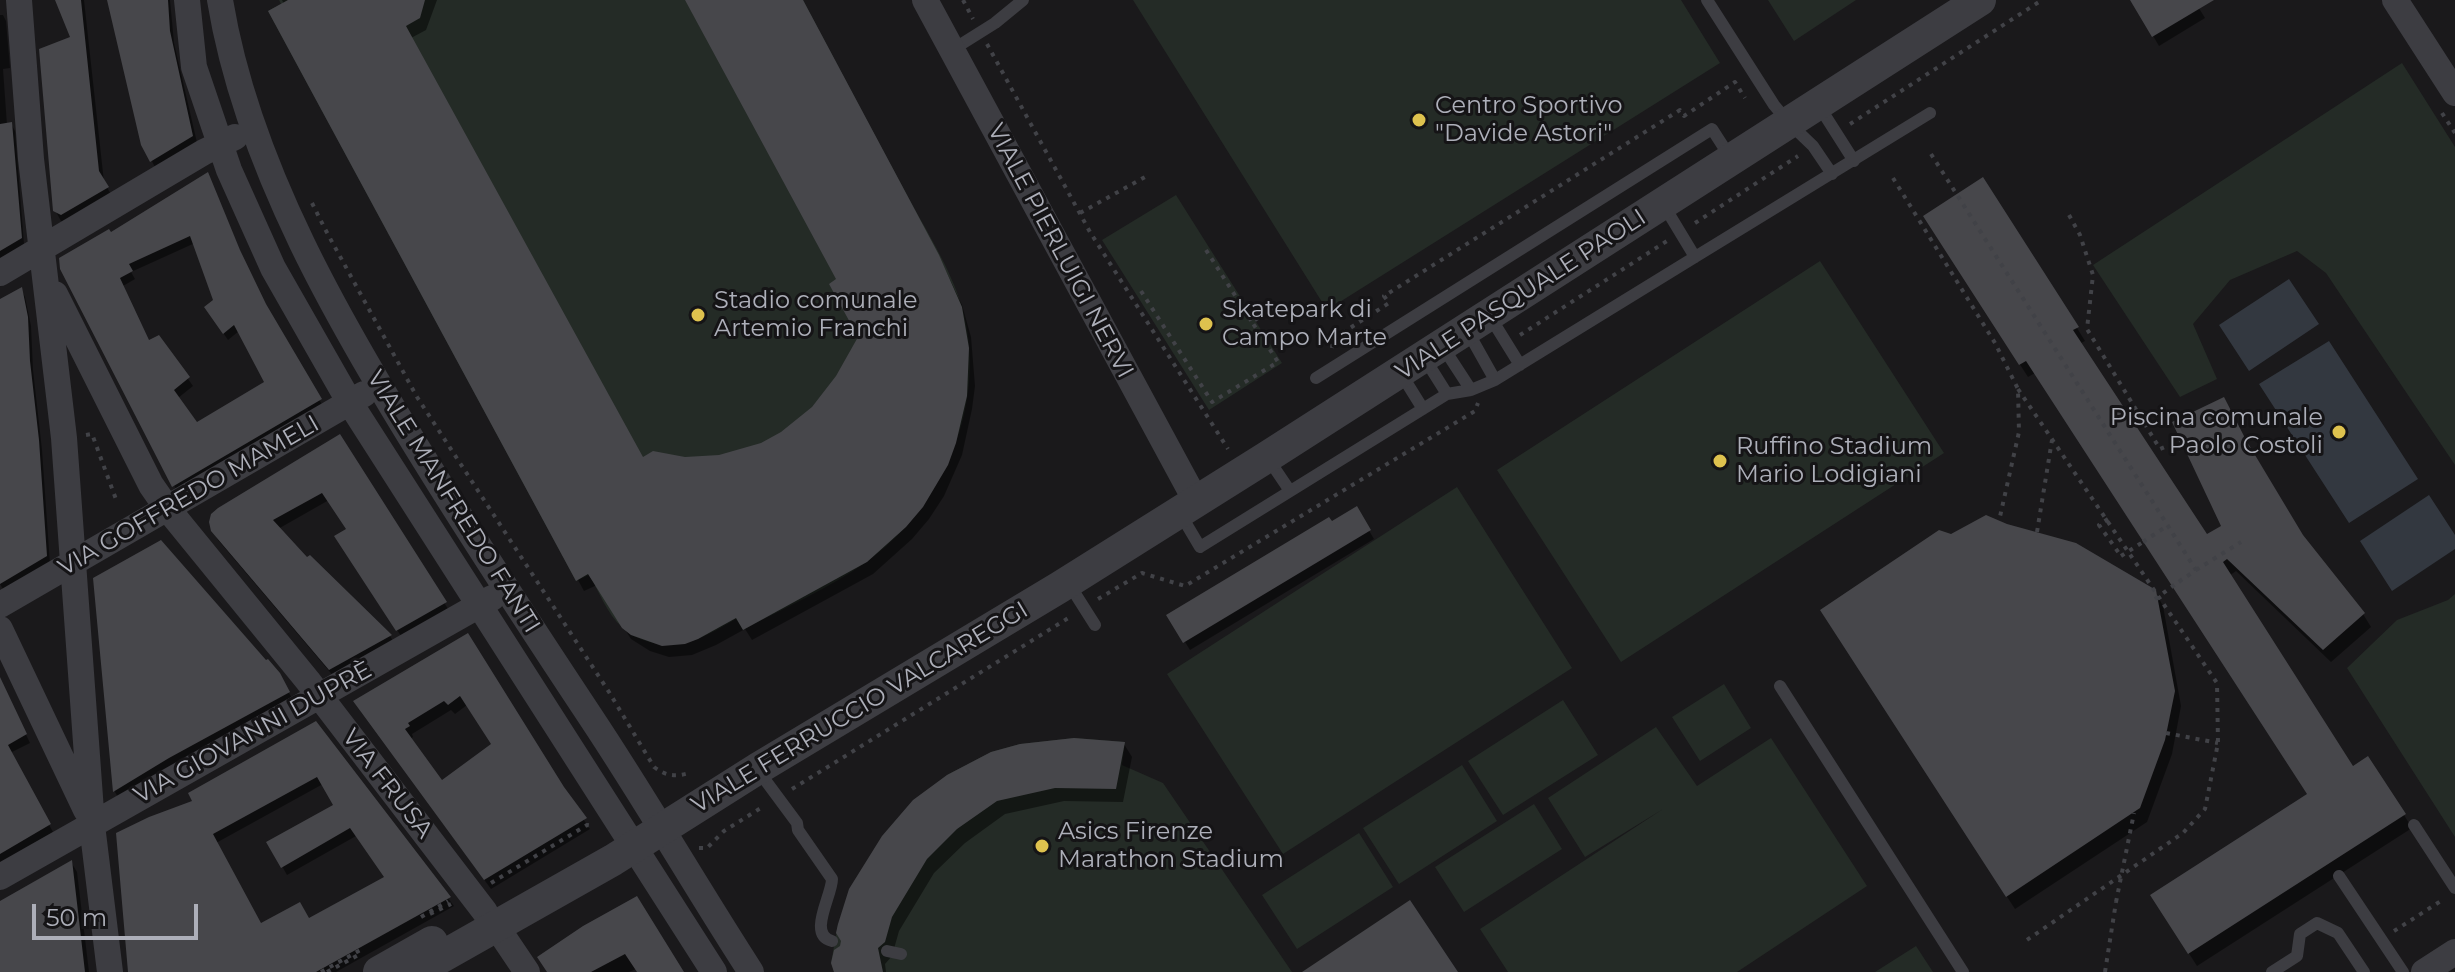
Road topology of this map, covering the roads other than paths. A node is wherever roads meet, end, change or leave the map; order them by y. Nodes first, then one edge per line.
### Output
1 (19, 0) edge
2 (187, 0) edge
3 (220, 0) edge
4 (925, 0) edge
5 (1023, 0) edge
6 (1707, 0) edge
7 (1980, 0) edge
8 (2395, 0) edge
9 (952, 50) junction
10 (2455, 93) edge
11 (1819, 104) junction
12 (1930, 113) dead end
13 (1789, 123) junction
14 (253, 128) junction
15 (220, 144) junction
16 (1732, 160) junction
17 (1854, 161) junction
18 (1832, 174) junction
19 (1663, 204) junction
20 (1695, 257) junction
21 (43, 261) junction
22 (0, 273) edge
23 (1444, 343) junction
24 (1520, 365) junction
25 (1316, 378) dead end
26 (1495, 380) junction
27 (378, 385) junction
28 (1471, 390) junction
29 (1447, 394) junction
30 (350, 403) junction
31 (1423, 409) junction
32 (1267, 457) junction
33 (1290, 491) junction
34 (1188, 506) junction
35 (167, 508) junction
36 (73, 562) junction
37 (505, 589) junction
38 (1071, 592) junction
39 (0, 605) edge
40 (478, 606) junction
41 (1095, 625) dead end
42 (0, 629) edge
43 (1780, 686) dead end
44 (319, 696) junction
45 (757, 769) junction
46 (92, 825) junction
47 (2414, 825) dead end
48 (662, 829) junction
49 (635, 847) junction
50 (2339, 876) dead end
51 (0, 877) edge
52 (2455, 888) edge
53 (490, 919) junction
54 (832, 941) dead end
55 (887, 951) dead end
56 (2455, 952) edge
57 (901, 954) dead end
58 (110, 972) edge
59 (379, 972) edge
60 (415, 972) edge
61 (527, 972) edge
62 (714, 972) edge
63 (751, 972) edge
64 (1963, 972) edge
65 (2272, 972) edge
66 (2364, 972) edge
67 (2403, 972) edge
68 (2424, 972) edge

1 - 21 street
2 - 15 street
3 - 14 street, VIALE MANFREDO FANTI
4 - 9 street, VIALE PIERLUIGI NERVI
5 - 9 lane
6 - 13 lane
7 - 11 street, VIALE PASQUALE PAOLI
8 - 10 street
9 - 34 street, VIALE PIERLUIGI NERVI
11 - 13 street, VIALE PASQUALE PAOLI
11 - 17 lane
12 - 17 lane
13 - 16 street, VIALE PASQUALE PAOLI
13 - 18 lane
14 - 15 street
14 - 27 street, VIALE MANFREDO FANTI
15 - 21 street
15 - 30 street
16 - 19 street, VIALE PASQUALE PAOLI
16 - 25 lane
17 - 18 lane
18 - 20 lane
19 - 20 lane
19 - 23 street, VIALE PASQUALE PAOLI
20 - 24 lane
21 - 22 street
21 - 35 street, VIA FRUSA
21 - 36 street
23 - 24 lane
23 - 26 lane
23 - 28 lane
23 - 29 lane
23 - 31 lane
23 - 32 street, VIALE PASQUALE PAOLI
24 - 26 lane
26 - 28 lane
27 - 30 street, VIA GOFFREDO MAMELI
27 - 37 street, VIALE MANFREDO FANTI
28 - 29 lane
29 - 31 lane
30 - 35 street, VIA GOFFREDO MAMELI
30 - 40 street
31 - 33 lane
32 - 33 lane
32 - 34 street, VIALE PASQUALE PAOLI
33 - 34 lane
34 - 38 street, VIALE PASQUALE PAOLI
35 - 36 street, VIA GOFFREDO MAMELI
35 - 44 street, VIA FRUSA
36 - 39 street, VIA GOFFREDO MAMELI
36 - 46 street
37 - 40 street, VIA GIOVANNI DUPRÈ
37 - 48 street, VIALE MANFREDO FANTI
38 - 41 lane
38 - 45 street, VIALE FERRUCCIO VALCAREGGI
40 - 44 street, VIA GIOVANNI DUPRÈ
40 - 49 street
42 - 46 street
43 - 64 lane
44 - 46 street, VIA GIOVANNI DUPRÈ
44 - 53 street, VIA FRUSA
45 - 48 street, VIALE FERRUCCIO VALCAREGGI
45 - 54 lane
46 - 51 street, VIA GIOVANNI DUPRÈ
46 - 58 street
47 - 52 lane
48 - 49 street, VIALE FERRUCCIO VALCAREGGI
48 - 63 street, VIALE MANFREDO FANTI
49 - 53 street, VIALE FERRUCCIO VALCAREGGI
49 - 62 street
50 - 67 lane
53 - 59 street
53 - 60 street
53 - 61 street, VIA FRUSA
55 - 57 lane
56 - 68 street
65 - 66 lane

